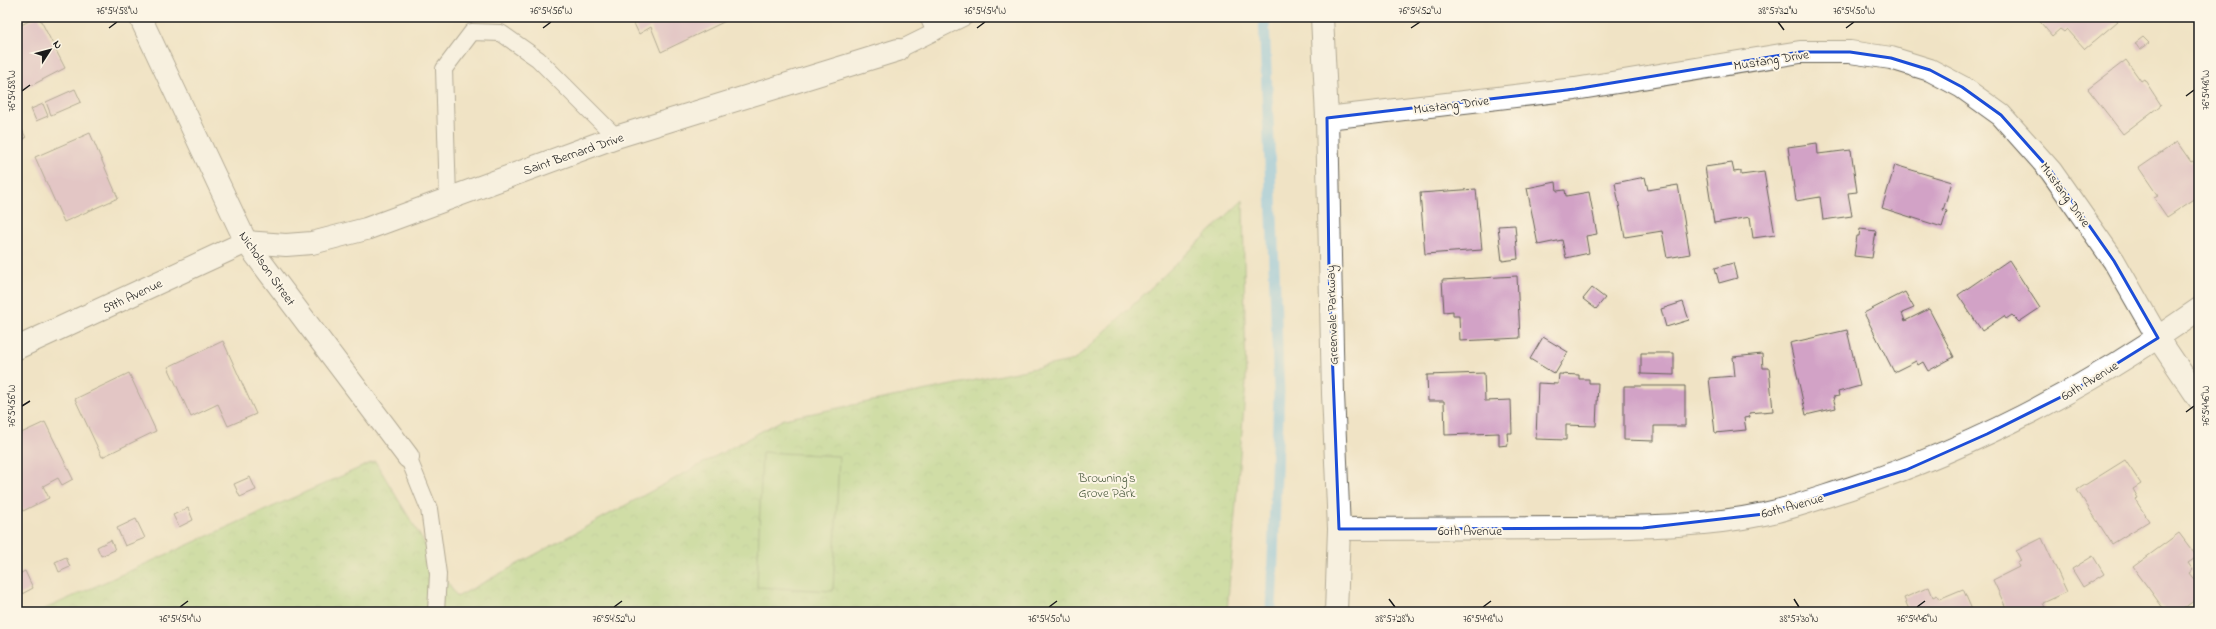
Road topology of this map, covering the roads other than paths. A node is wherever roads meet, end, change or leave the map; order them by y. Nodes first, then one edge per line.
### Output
1 (140, 17) edge
2 (928, 17) edge
3 (965, 17) edge
4 (1322, 17) edge
5 (935, 32) junction
6 (898, 50) joint
7 (1327, 118) junction
8 (616, 137) junction
9 (448, 198) junction
10 (246, 242) junction
11 (2199, 309) edge
12 (2158, 338) junction
13 (17, 348) edge
14 (2199, 398) edge
15 (408, 456) joint
16 (1339, 529) junction
17 (436, 612) edge
18 (1336, 612) edge

1 - 10 street, Nicholson Street
2 - 5 lane
3 - 5 lane
4 - 7 street, Greenvale Parkway
5 - 6 lane
6 - 8 street, Saint Bernard Drive
7 - 12 street, Mustang Drive
7 - 16 street, Greenvale Parkway
8 - 9 street, Saint Bernard Drive
8 - 9 lane
9 - 10 street, Saint Bernard Drive
10 - 13 street, 59th Avenue
10 - 15 street, Nicholson Street
11 - 12 street, 60th Avenue
12 - 14 street, Mustang Drive
12 - 16 street, 60th Avenue
15 - 17 lane
16 - 18 street, Greenvale Parkway

